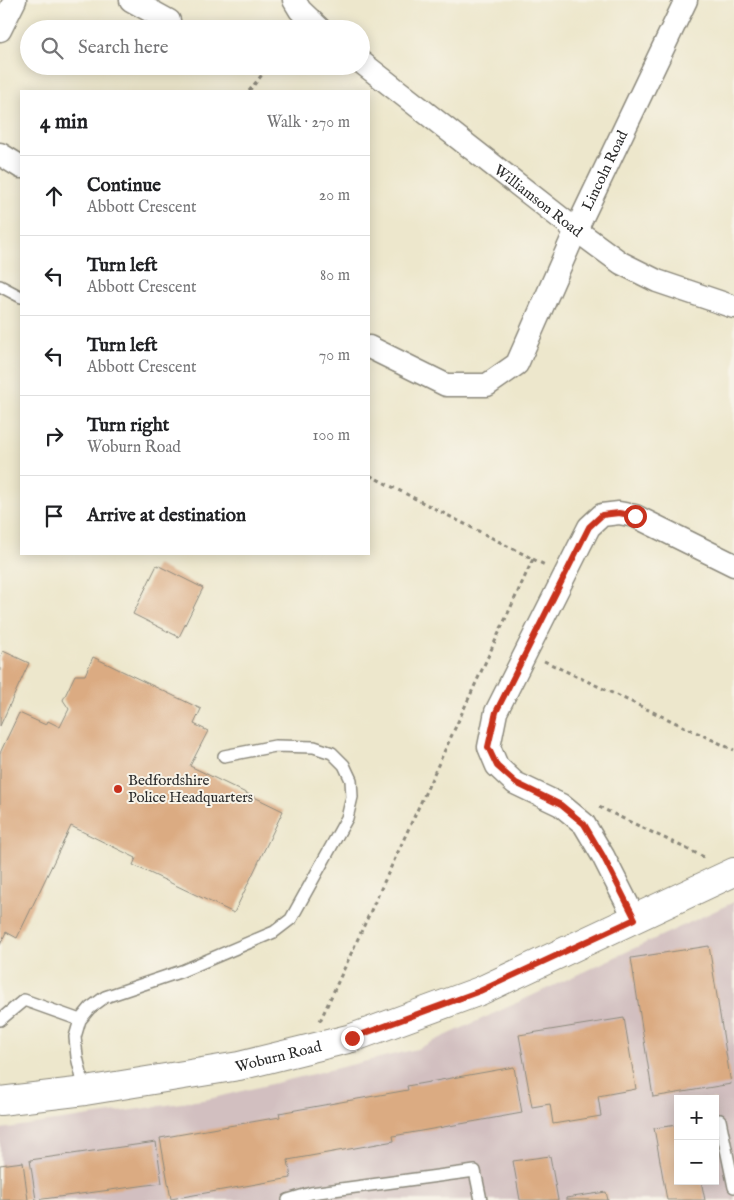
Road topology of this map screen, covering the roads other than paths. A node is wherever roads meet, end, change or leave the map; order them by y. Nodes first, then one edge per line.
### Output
1 (15, 0) edge
2 (131, 0) edge
3 (294, 0) edge
4 (686, 0) edge
5 (167, 20) edge
6 (311, 20) edge
7 (0, 30) edge
8 (370, 69) edge
9 (0, 154) edge
10 (20, 166) edge
11 (576, 230) junction
12 (0, 286) edge
13 (20, 296) edge
14 (734, 306) edge
15 (370, 347) edge
16 (734, 564) edge
17 (224, 756) dead end
18 (734, 872) edge
19 (635, 919) junction
20 (0, 1020) edge
21 (80, 1020) junction
22 (85, 1091) junction
23 (0, 1101) edge
24 (720, 1120) dead end
25 (734, 1187) edge
26 (288, 1200) edge
27 (481, 1200) edge

1 - 7 street
2 - 5 street
3 - 6 street
4 - 11 street, Lincoln Road
8 - 11 street, Williamson Road
9 - 10 street
11 - 14 street, Williamson Road
11 - 15 street, Lincoln Road
12 - 13 lane
16 - 19 street
17 - 21 lane
18 - 19 main road, Woburn Road
19 - 22 main road, Woburn Road
20 - 21 lane
21 - 22 lane
22 - 23 main road, Woburn Road
24 - 25 lane
26 - 27 lane

